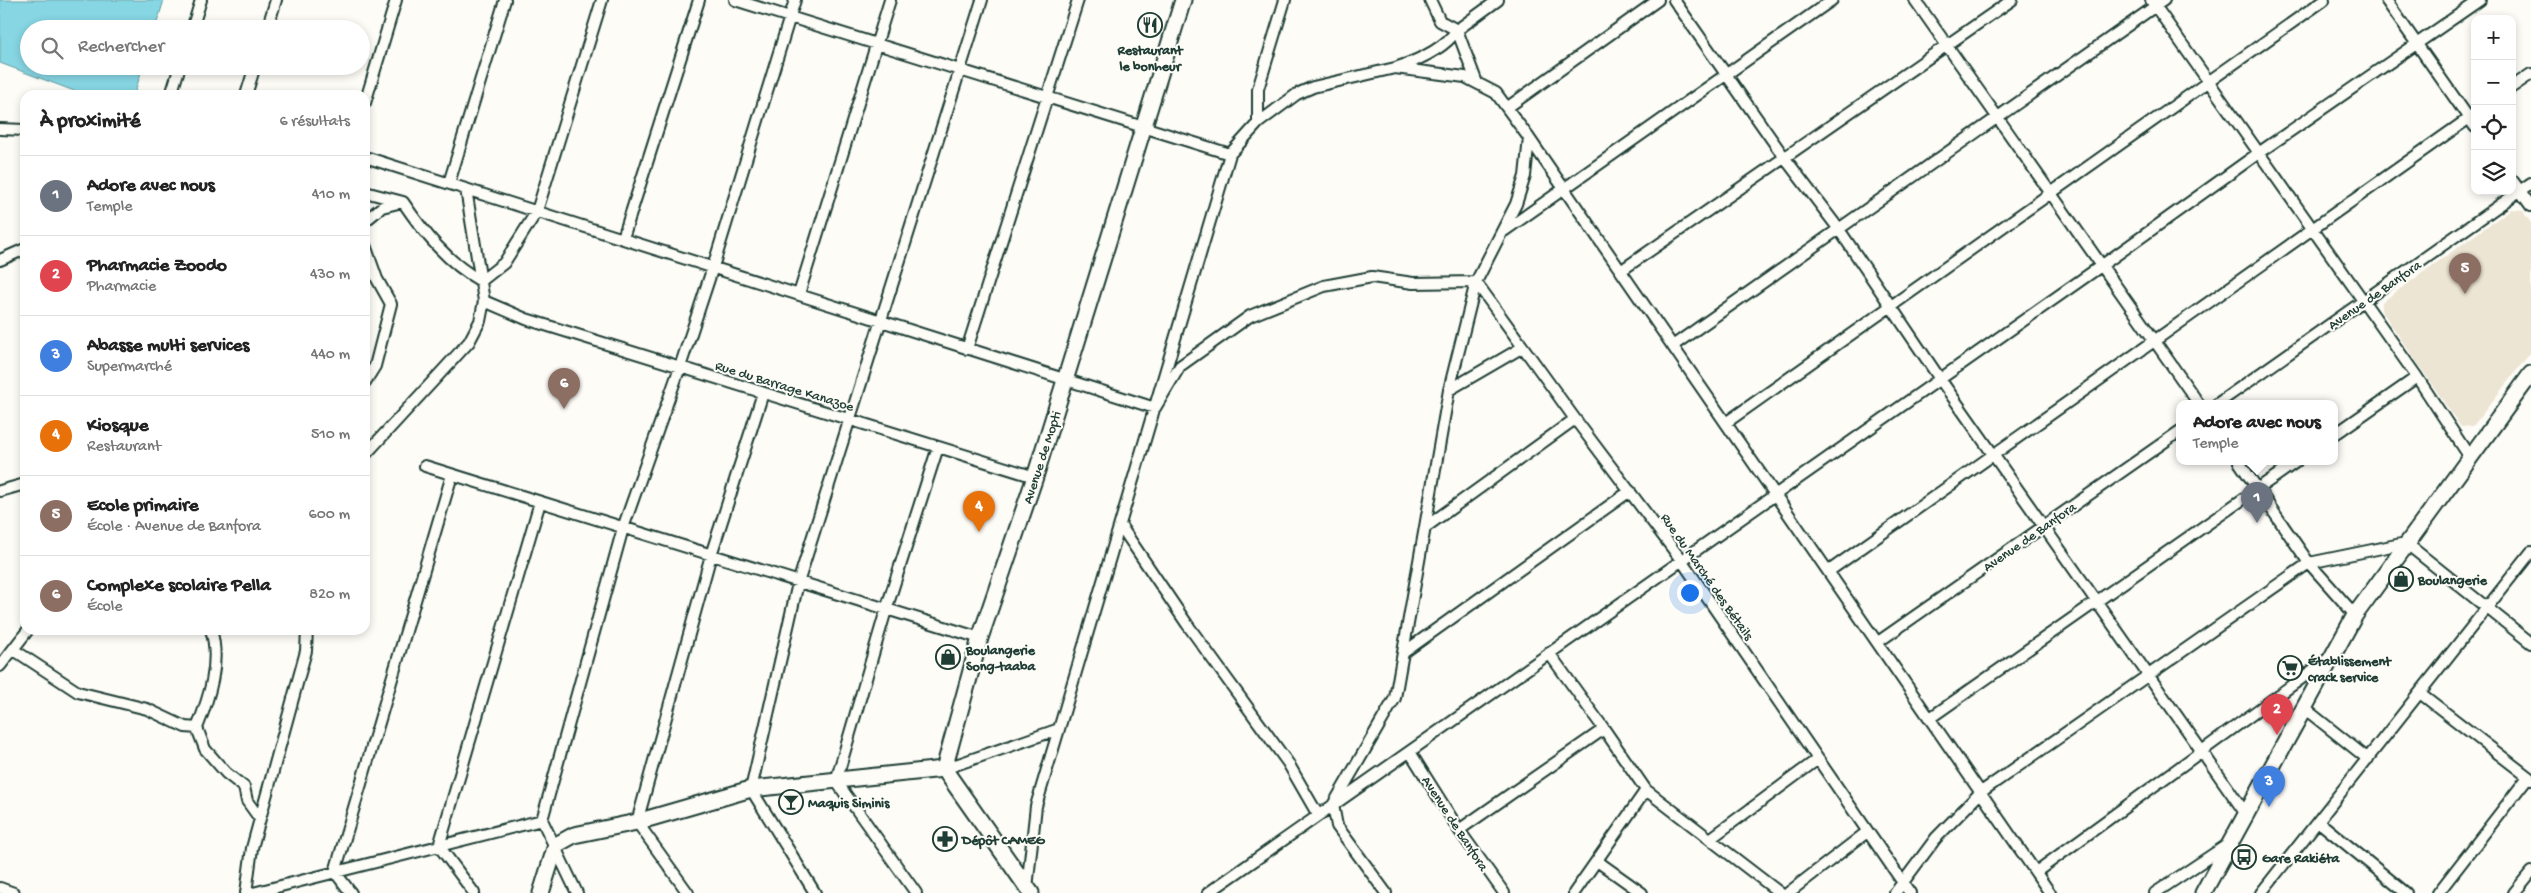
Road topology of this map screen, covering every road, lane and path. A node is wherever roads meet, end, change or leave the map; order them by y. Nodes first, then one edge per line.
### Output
1 (201, 0) edge
2 (276, 0) edge
3 (396, 0) edge
4 (505, 0) edge
5 (602, 0) edge
6 (699, 0) edge
7 (735, 0) edge
8 (795, 0) edge
9 (890, 0) edge
10 (982, 0) edge
11 (1078, 0) edge
12 (1183, 0) edge
13 (1285, 0) edge
14 (1430, 0) edge
15 (1498, 0) edge
16 (1658, 0) edge
17 (1674, 0) edge
18 (1832, 0) edge
19 (1915, 0) edge
20 (2012, 0) edge
21 (2324, 0) edge
22 (2386, 0) edge
23 (2480, 0) edge
24 (2156, 2) edge
25 (790, 17) junction
26 (195, 20) edge
27 (270, 20) edge
28 (1457, 30) junction
29 (876, 44) junction
30 (2417, 44) junction
31 (1946, 45) junction
32 (1395, 68) junction
33 (960, 70) junction
34 (1726, 74) junction
35 (2531, 74) edge
36 (177, 75) edge
37 (252, 75) edge
38 (2209, 82) junction
39 (1477, 83) junction
40 (2516, 84) edge
41 (173, 90) edge
42 (248, 90) edge
43 (369, 90) edge
44 (1048, 98) junction
45 (1508, 107) junction
46 (1996, 117) junction
47 (2471, 117) edge
48 (2471, 121) edge
49 (1258, 123) junction
50 (1143, 127) junction
51 (0, 129) edge
52 (20, 130) edge
53 (1529, 138) junction
54 (2260, 152) junction
55 (1230, 154) junction
56 (1784, 157) junction
57 (370, 159) edge
58 (449, 183) junction
59 (2531, 184) edge
60 (2516, 186) edge
61 (1565, 187) junction
62 (466, 189) junction
63 (2520, 191) junction
64 (370, 193) edge
65 (2052, 193) junction
66 (403, 202) junction
67 (2531, 206) edge
68 (537, 211) junction
69 (370, 217) edge
70 (1838, 228) junction
71 (2313, 229) junction
72 (1501, 233) junction
73 (623, 238) junction
74 (20, 251) edge
75 (370, 259) edge
76 (0, 260) edge
77 (2102, 266) junction
78 (713, 267) junction
79 (1622, 270) junction
80 (481, 281) junction
81 (1476, 282) junction
82 (799, 294) junction
83 (484, 301) junction
84 (2364, 301) junction
85 (1892, 306) junction
86 (880, 320) junction
87 (2154, 341) junction
88 (1523, 346) junction
89 (1674, 346) junction
90 (967, 349) junction
91 (680, 367) junction
92 (370, 374) edge
93 (2531, 374) edge
94 (2418, 377) junction
95 (1066, 378) junction
96 (1940, 379) junction
97 (1449, 390) junction
98 (763, 393) junction
99 (2196, 400) edge
100 (2223, 400) edge
101 (1154, 408) junction
102 (848, 419) junction
103 (1575, 419) junction
104 (1726, 422) junction
105 (2338, 432) edge
106 (2176, 433) edge
107 (938, 447) junction
108 (370, 450) edge
109 (1994, 455) junction
110 (2470, 456) junction
111 (2241, 465) edge
112 (2292, 465) edge
113 (425, 466) dead end
114 (452, 475) junction
115 (1035, 477) junction
116 (20, 485) edge
117 (2258, 489) junction
118 (0, 491) edge
119 (1630, 491) junction
120 (1776, 494) junction
121 (540, 502) junction
122 (1120, 525) junction
123 (1427, 526) junction
124 (2044, 526) junction
125 (622, 528) junction
126 (2406, 543) junction
127 (2531, 552) edge
128 (711, 555) junction
129 (1682, 561) junction
130 (2309, 563) junction
131 (1829, 571) junction
132 (798, 582) junction
133 (2097, 601) junction
134 (2486, 608) junction
135 (886, 610) junction
136 (2355, 615) junction
137 (24, 635) edge
138 (213, 635) edge
139 (307, 635) edge
140 (980, 638) junction
141 (1878, 642) junction
142 (2531, 644) edge
143 (14, 650) junction
144 (1403, 653) junction
145 (1549, 653) junction
146 (2332, 656) junction
147 (0, 666) edge
148 (2149, 675) junction
149 (2420, 693) junction
150 (2304, 708) junction
151 (1930, 718) junction
152 (197, 728) junction
153 (1059, 729) junction
154 (1604, 729) junction
155 (2202, 751) junction
156 (1410, 752) junction
157 (1818, 759) junction
158 (2368, 759) junction
159 (944, 769) junction
160 (2530, 778) edge
161 (836, 781) junction
162 (750, 789) junction
163 (1646, 790) junction
164 (1981, 792) junction
165 (1333, 805) junction
166 (2246, 814) junction
167 (1318, 815) junction
168 (260, 819) junction
169 (542, 820) junction
170 (637, 822) junction
171 (2318, 822) junction
172 (1459, 830) junction
173 (1867, 832) junction
174 (1710, 840) junction
175 (2231, 842) junction
176 (556, 845) junction
177 (439, 846) junction
178 (1597, 861) junction
179 (336, 872) junction
180 (2036, 872) junction
181 (2531, 872) edge
182 (1902, 883) junction
183 (0, 888) edge
184 (1029, 890) edge
185 (1384, 890) edge
186 (14, 893) edge
187 (246, 893) edge
188 (253, 893) edge
189 (352, 893) edge
190 (474, 893) edge
191 (541, 893) edge
192 (577, 893) edge
193 (688, 893) edge
194 (815, 893) edge
195 (916, 893) edge
196 (1208, 893) edge
197 (1372, 893) edge
198 (1504, 893) edge
199 (1574, 893) edge
200 (1642, 893) edge
201 (1780, 893) edge
202 (1788, 893) edge
203 (1895, 893) edge
204 (1910, 893) edge
205 (2050, 893) edge
206 (2155, 893) edge
207 (2203, 893) edge
208 (2261, 893) edge
209 (2406, 893) edge
210 (2438, 893) edge
211 (2514, 893) edge

1 - 26 street
2 - 27 street
3 - 43 street
4 - 58 street
5 - 68 street
6 - 73 street
7 - 25 street
8 - 25 street
9 - 29 street
10 - 33 street
11 - 44 street
12 - 50 street, Avenue de Mopti
13 - 49 street
14 - 28 street
15 - 28 street
16 - 45 street
17 - 34 street
18 - 34 street
19 - 31 street
20 - 31 street
21 - 38 street
22 - 30 street
23 - 30 street
24 - 38 street
24 - 46 street
25 - 29 street
25 - 78 street
28 - 32 street
28 - 39 street
29 - 33 street
29 - 82 street
30 - 47 street
30 - 54 street
31 - 46 street
31 - 56 street
32 - 39 street
32 - 49 street
33 - 44 street
33 - 86 street
34 - 56 street
34 - 61 street
35 - 40 street
36 - 41 street
37 - 42 street
38 - 54 street
38 - 65 street
39 - 45 street
44 - 50 street
44 - 90 street
45 - 53 street
46 - 65 street
46 - 70 street
48 - 71 street
49 - 55 street
50 - 55 street
50 - 95 street, Avenue de Mopti
51 - 52 street
53 - 61 street
53 - 72 street
54 - 71 street
54 - 77 street
55 - 101 street
56 - 70 street
56 - 79 street
57 - 58 street
58 - 62 street
59 - 63 street, Avenue de Banfora
60 - 63 street
61 - 72 street
61 - 79 street
62 - 68 street
62 - 80 street
63 - 67 street
63 - 84 street, Avenue de Banfora
64 - 66 street
65 - 77 street
65 - 85 street
66 - 69 street
66 - 80 street
68 - 73 street
68 - 80 street
70 - 85 street
70 - 89 street
71 - 84 street
71 - 87 street
72 - 81 street
73 - 78 street
74 - 76 street
75 - 92 street
77 - 87 street
77 - 96 street
78 - 82 street
78 - 91 street
79 - 89 street
80 - 83 street
81 - 88 street, Rue du Marché des Bétails
81 - 97 street
81 - 101 street
82 - 86 street
83 - 91 street, Rue du Barrage Kanazoe
83 - 108 street
84 - 94 street
84 - 100 street, Avenue de Banfora
85 - 96 street
85 - 104 street
86 - 90 street
86 - 102 street
87 - 99 street
87 - 109 street
88 - 97 street
88 - 103 street, Rue du Marché des Bétails
89 - 104 street
90 - 95 street
91 - 98 street, Rue du Barrage Kanazoe
91 - 125 street
93 - 110 street
94 - 105 street
94 - 110 street
95 - 101 street
95 - 115 street, Avenue de Mopti
96 - 109 street
96 - 120 street
97 - 123 street
98 - 102 street, Rue du Barrage Kanazoe
98 - 128 street
101 - 122 street
102 - 107 street, Rue du Barrage Kanazoe
102 - 132 street
103 - 119 street, Rue du Marché des Bétails
103 - 123 street
104 - 120 street
106 - 124 street, Avenue de Banfora
107 - 115 street, Rue du Barrage Kanazoe
107 - 135 street
109 - 124 street
109 - 131 street
110 - 126 street
111 - 117 street
112 - 117 street
113 - 114 street
114 - 121 street
114 - 179 street
115 - 140 street, Avenue de Mopti
116 - 118 street
117 - 130 street
117 - 133 street
119 - 129 street, Rue du Marché des Bétails
119 - 144 street
120 - 129 street
120 - 131 street
121 - 125 street
121 - 177 street
122 - 153 street
122 - 167 street
123 - 144 street
124 - 133 street
124 - 141 street, Avenue de Banfora
125 - 128 street
125 - 169 street
126 - 130 street
126 - 134 street
126 - 136 street
127 - 134 street
128 - 132 street
128 - 170 street
129 - 145 street
129 - 157 street, Rue du Marché des Bétails
130 - 136 street
130 - 148 street
131 - 141 street
132 - 135 street
132 - 162 street
133 - 148 street
133 - 151 street
134 - 142 street
134 - 149 street
135 - 140 street
135 - 161 street
136 - 146 street
137 - 143 street
138 - 152 street
139 - 168 street
140 - 159 street, Avenue de Mopti
141 - 151 street
143 - 147 street
143 - 152 street
144 - 165 street
145 - 154 street
145 - 156 street
146 - 150 street
146 - 155 street
148 - 155 street
148 - 164 street
149 - 158 street
149 - 160 street
150 - 158 street
150 - 166 street
151 - 164 street
152 - 168 street
153 - 159 street
153 - 184 street
154 - 163 street
154 - 172 street
155 - 166 street
155 - 180 street
156 - 165 street
156 - 172 street, Avenue de Banfora
157 - 173 street, Rue du Marché des Bétails
157 - 174 street
158 - 171 street
159 - 161 street
159 - 184 street
160 - 210 street
161 - 162 street
161 - 195 street
162 - 170 street
162 - 194 street
163 - 174 street
163 - 178 street
164 - 180 street
164 - 182 street
165 - 167 street
165 - 185 street
166 - 175 street
167 - 196 street
168 - 187 street
169 - 176 street
169 - 177 street
170 - 176 street
170 - 193 street
171 - 208 street
171 - 209 street
172 - 198 street, Avenue de Banfora
173 - 182 street, Rue du Marché des Bétails
173 - 202 street
174 - 201 street
175 - 206 street
175 - 207 street
176 - 191 street
176 - 192 street
177 - 179 street
177 - 190 street
178 - 199 street
178 - 200 street
179 - 188 street
179 - 189 street
180 - 205 street
181 - 211 street
182 - 203 street
182 - 204 street, Rue du Marché des Bétails
183 - 186 street
185 - 197 street

